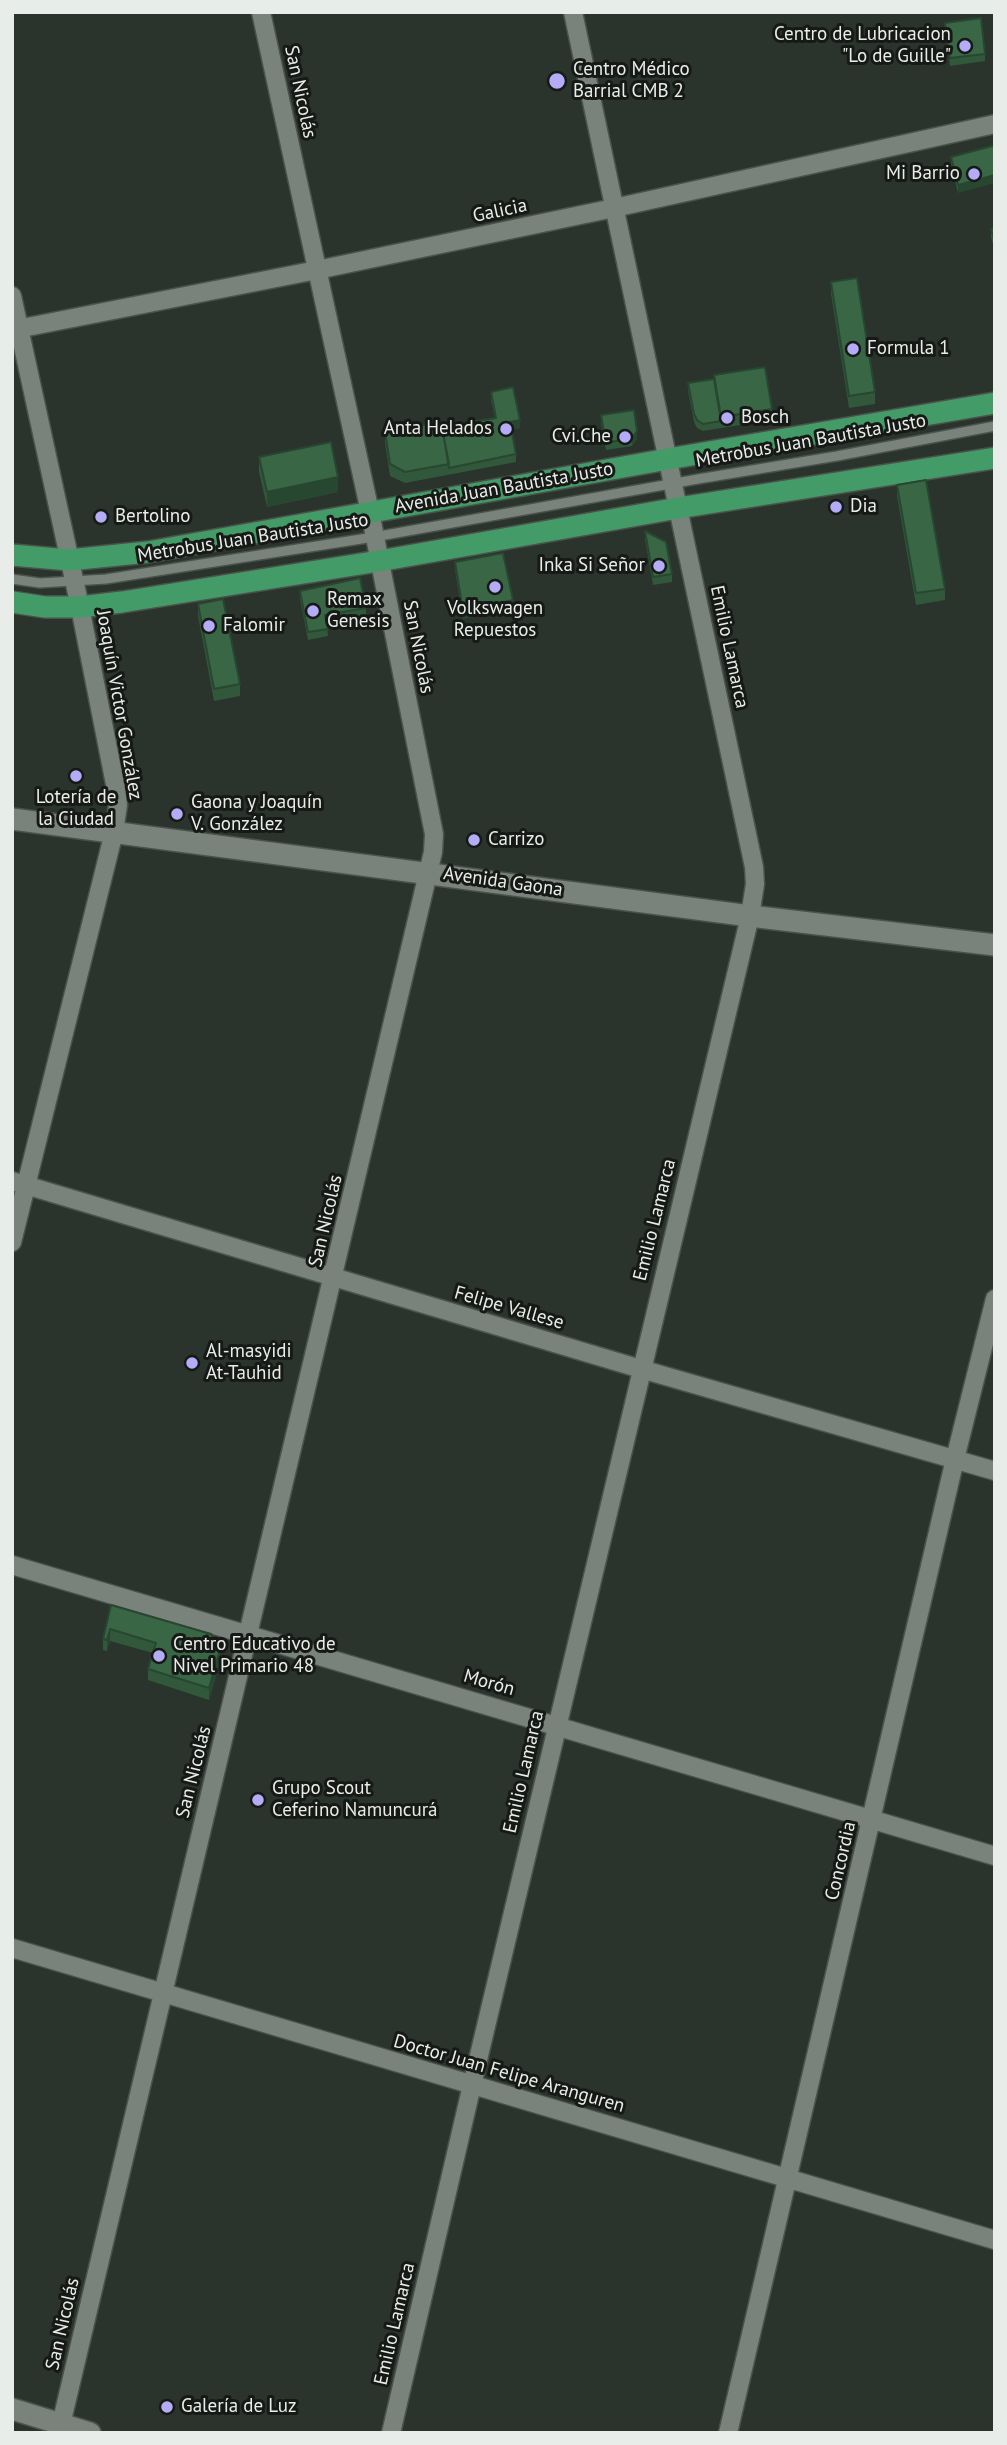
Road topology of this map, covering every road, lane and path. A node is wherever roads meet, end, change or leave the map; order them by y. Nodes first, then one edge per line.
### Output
1 (261, 12) edge
2 (573, 12) edge
3 (995, 124) edge
4 (614, 208) junction
5 (317, 270) junction
6 (12, 296) edge
7 (16, 329) edge
8 (995, 403) edge
9 (995, 426) edge
10 (995, 458) edge
11 (668, 459) junction
12 (673, 484) junction
13 (678, 508) junction
14 (370, 512) junction
15 (374, 537) junction
16 (12, 555) edge
17 (69, 560) junction
18 (379, 561) junction
19 (12, 579) edge
20 (74, 583) junction
21 (12, 602) edge
22 (80, 607) junction
23 (12, 819) edge
24 (114, 832) junction
25 (429, 872) junction
26 (750, 916) junction
27 (995, 945) edge
28 (19, 1183) edge
29 (12, 1242) edge
30 (334, 1278) junction
31 (995, 1299) edge
32 (641, 1369) junction
33 (955, 1459) junction
34 (995, 1471) edge
35 (12, 1565) edge
36 (249, 1635) junction
37 (557, 1725) junction
38 (872, 1819) junction
39 (995, 1856) edge
40 (12, 1948) edge
41 (162, 1994) junction
42 (472, 2085) junction
43 (787, 2178) junction
44 (995, 2240) edge
45 (12, 2409) edge
46 (60, 2428) edge
47 (90, 2433) edge
48 (391, 2433) edge
49 (728, 2433) edge

1 - 5 street, San Nicolás
2 - 4 street, Emilio Lamarca
3 - 4 street, Galicia
4 - 5 street, Galicia
4 - 11 street, Emilio Lamarca
5 - 7 street, Galicia
5 - 14 street, San Nicolás
6 - 7 street, Joaquín Victor González
7 - 17 street, Joaquín Victor González
8 - 11 main road, Avenida Juan Bautista Justo
9 - 12 lane, Metrobus Juan Bautista Justo
10 - 13 main road
11 - 12 street, Emilio Lamarca
11 - 14 main road, Avenida Juan Bautista Justo
12 - 13 street, Emilio Lamarca
12 - 15 lane, Metrobus Juan Bautista Justo
13 - 18 main road
13 - 26 street, Emilio Lamarca
14 - 15 street, San Nicolás
14 - 17 main road, Avenida Juan Bautista Justo
15 - 18 street, San Nicolás
15 - 20 lane, Metrobus Juan Bautista Justo
16 - 17 main road, Avenida Juan Bautista Justo
17 - 20 street, Joaquín Victor González
18 - 22 main road
18 - 25 street, San Nicolás
19 - 20 lane, Metrobus Juan Bautista Justo
20 - 22 street, Joaquín Victor González
21 - 22 main road
22 - 24 street, Joaquín Victor González
23 - 24 main road, Avenida Gaona
24 - 25 main road, Avenida Gaona
24 - 28 street, Joaquín Victor González
25 - 26 main road, Avenida Gaona
25 - 30 street, San Nicolás
26 - 27 main road, Avenida Gaona
26 - 32 street, Emilio Lamarca
28 - 29 street, Joaquín Victor González
28 - 30 street, Felipe Vallese
30 - 32 street, Felipe Vallese
30 - 36 street, San Nicolás
31 - 33 street, Concordia
32 - 33 street, Felipe Vallese
32 - 37 street, Emilio Lamarca
33 - 34 street, Felipe Vallese
33 - 38 street, Concordia
35 - 36 street, Morón
36 - 37 street, Morón
36 - 41 street, San Nicolás
37 - 38 street, Morón
37 - 42 street, Emilio Lamarca
38 - 39 street, Morón
38 - 43 street, Concordia
40 - 41 street, Doctor Juan Felipe Aranguren
41 - 42 street, Doctor Juan Felipe Aranguren
41 - 46 street, San Nicolás
42 - 43 street, Doctor Juan Felipe Aranguren
42 - 48 street, Emilio Lamarca
43 - 44 street, Doctor Juan Felipe Aranguren
43 - 49 street, Concordia
45 - 46 main road
46 - 47 main road

